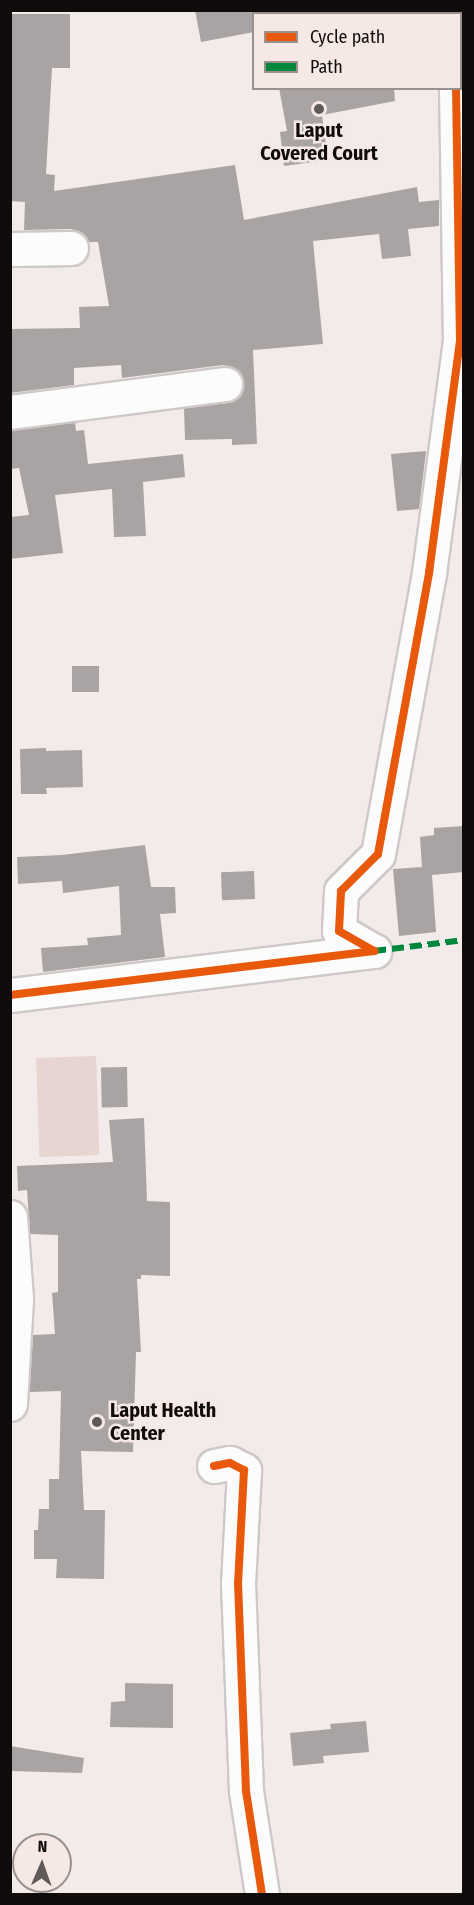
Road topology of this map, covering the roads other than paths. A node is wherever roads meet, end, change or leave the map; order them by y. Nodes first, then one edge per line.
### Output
1 (456, 90) edge
2 (71, 248) dead end
3 (10, 249) edge
4 (225, 384) dead end
5 (10, 412) edge
6 (10, 995) edge
7 (10, 1217) edge
8 (10, 1404) edge
9 (214, 1466) dead end
10 (262, 1894) edge

1 - 6 street
2 - 3 street
4 - 5 street
7 - 8 street
9 - 10 street

